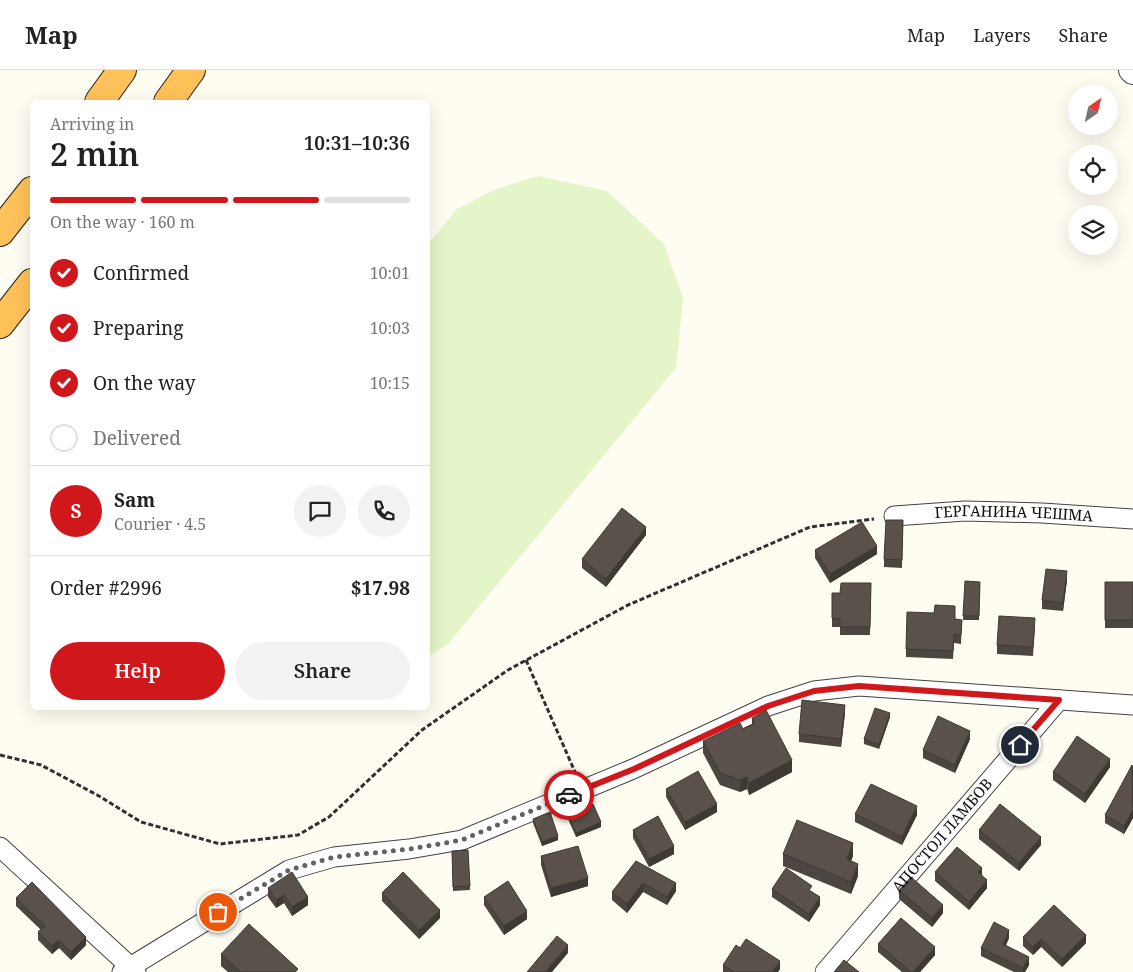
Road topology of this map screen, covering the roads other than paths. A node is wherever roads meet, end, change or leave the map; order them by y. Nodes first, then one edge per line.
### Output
1 (122, 70) edge
2 (191, 70) edge
3 (100, 100) edge
4 (169, 100) edge
5 (30, 194) edge
6 (0, 232) edge
7 (30, 286) edge
8 (0, 324) edge
9 (894, 516) road end
10 (1133, 519) edge
11 (1059, 700) junction
12 (1133, 705) edge
13 (0, 847) edge
14 (130, 970) edge
15 (825, 972) edge

1 - 3 highway
2 - 4 highway
5 - 6 highway
7 - 8 highway
9 - 10 street, ГЕРГАНИНА ЧЕШМА
11 - 12 street
11 - 14 street
11 - 15 street, АПОСТОЛ ЛАМБОВ
13 - 14 street

